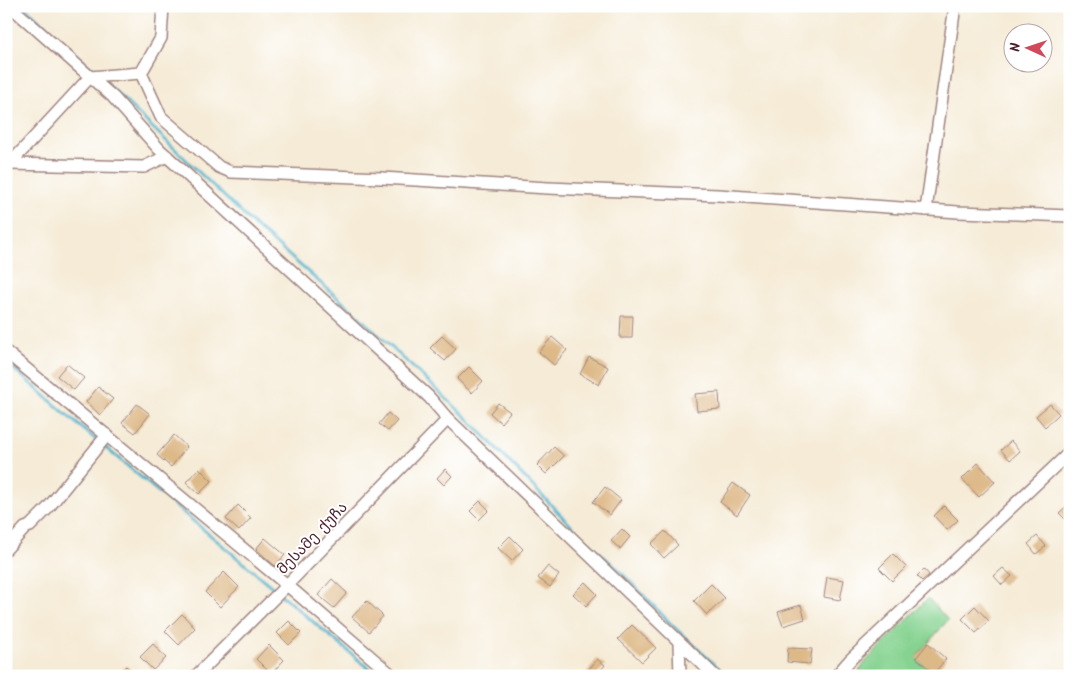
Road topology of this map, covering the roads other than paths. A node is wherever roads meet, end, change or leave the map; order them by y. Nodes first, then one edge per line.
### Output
1 (10, 6) edge
2 (163, 6) edge
3 (955, 6) edge
4 (141, 73) junction
5 (90, 77) junction
6 (167, 156) junction
7 (8, 166) edge
8 (926, 210) junction
9 (1070, 216) edge
10 (6, 352) edge
11 (448, 419) junction
12 (107, 435) junction
13 (1070, 452) edge
14 (6, 549) edge
15 (287, 585) junction
16 (679, 643) junction
17 (196, 676) edge
18 (393, 676) edge
19 (680, 676) edge
20 (715, 676) edge
21 (836, 676) edge

1 - 5 street
2 - 4 street
3 - 8 street
4 - 5 street
4 - 8 street
5 - 6 street
5 - 7 street
6 - 7 street
6 - 11 street
8 - 9 street
10 - 12 street
11 - 15 street, მესამე ქუჩა
11 - 16 street
12 - 14 street
12 - 15 street
13 - 21 street
15 - 17 street, მესამე ქუჩა
15 - 18 street
16 - 19 street
16 - 20 street

